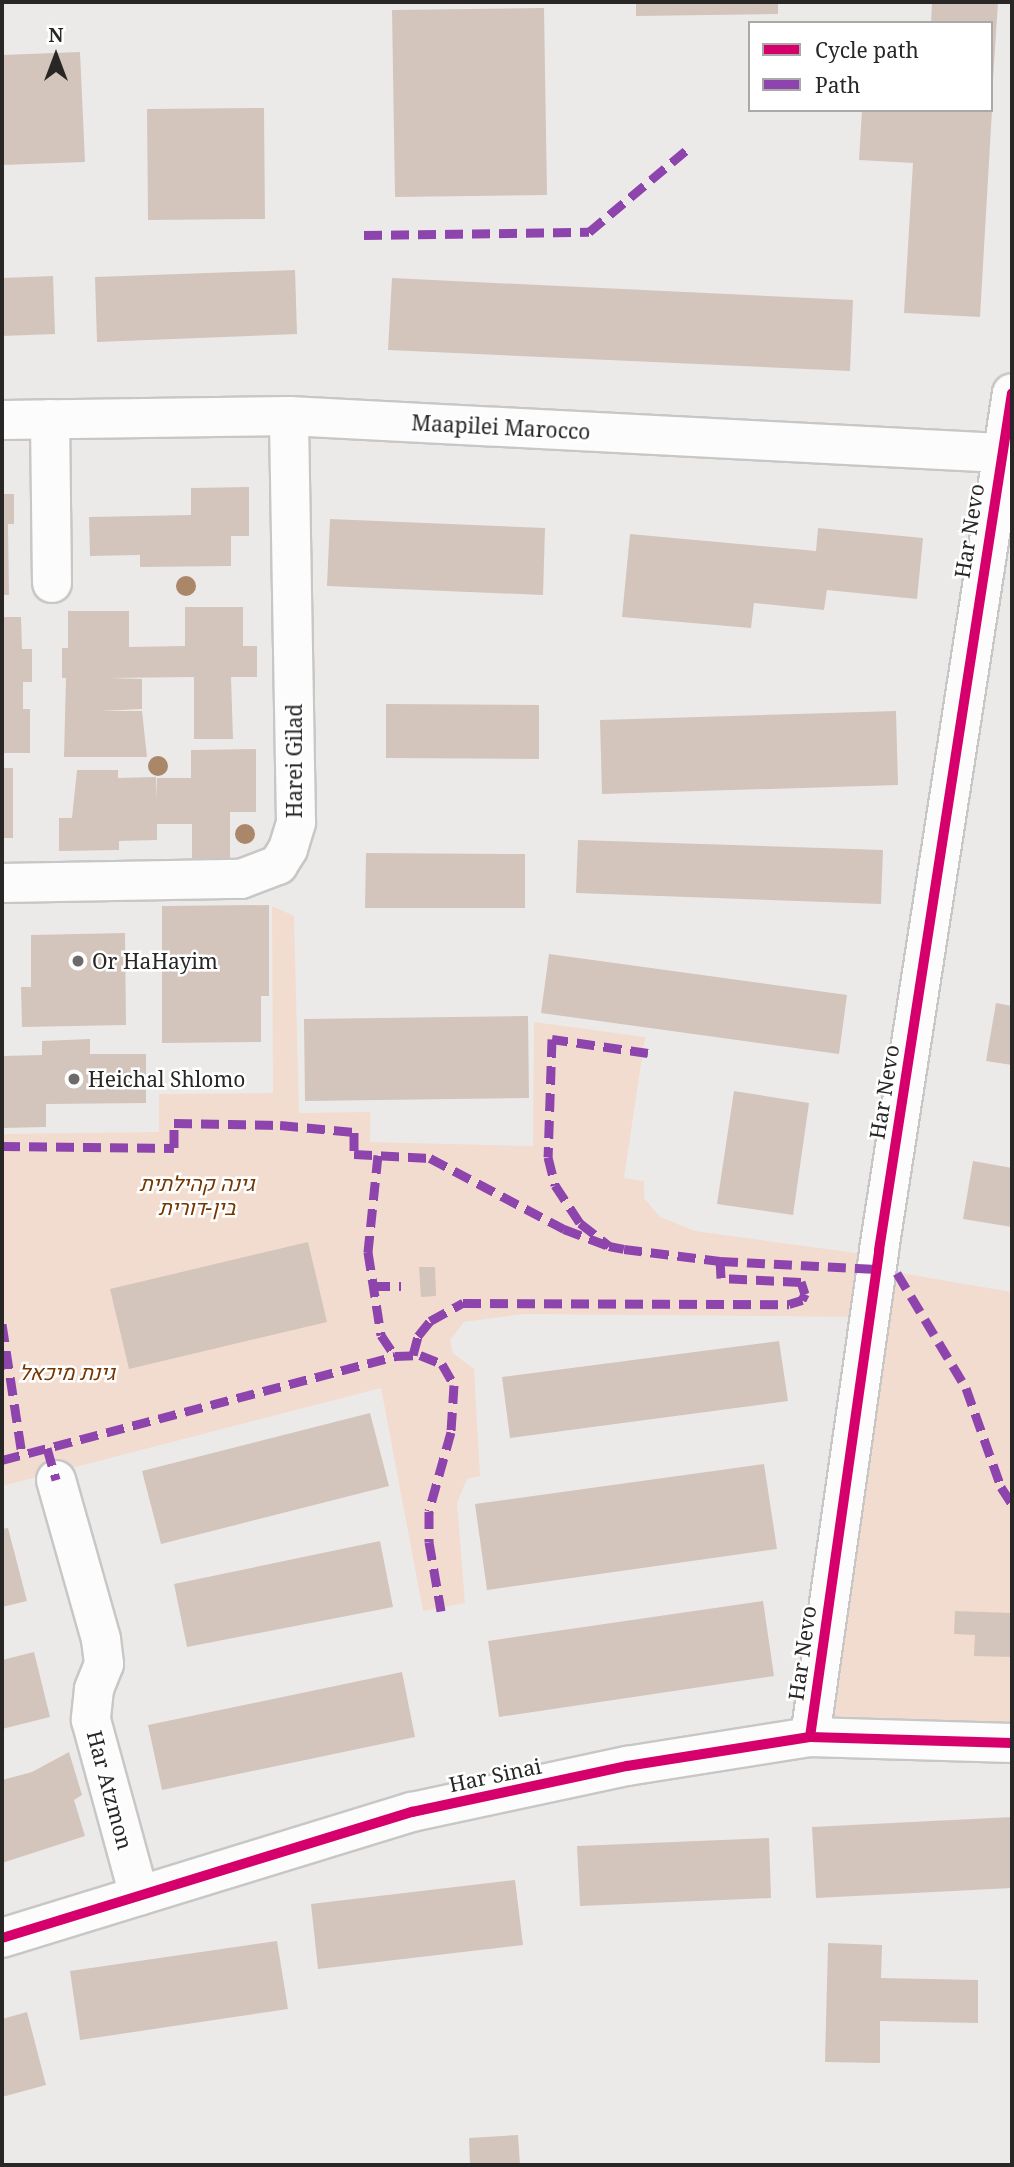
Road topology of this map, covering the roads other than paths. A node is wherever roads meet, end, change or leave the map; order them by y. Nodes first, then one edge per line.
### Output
1 (1012, 393) edge
2 (289, 416) junction
3 (50, 419) junction
4 (2, 420) edge
5 (1000, 453) junction
6 (52, 583) dead end
7 (2, 883) edge
8 (56, 1480) dead end
9 (810, 1737) junction
10 (1012, 1743) edge
11 (139, 1896) junction
12 (2, 1938) edge

1 - 5 street, Har Nevo
2 - 3 street, Maapilei Marocco
2 - 5 street, Maapilei Marocco
2 - 7 street, Harei Gilad
3 - 4 street, Maapilei Marocco
3 - 6 street
5 - 9 street, Har Nevo
8 - 11 street, Har Atzmon
9 - 10 street, Har Sinai
9 - 11 street, Har Sinai
11 - 12 street, Har Sinai

